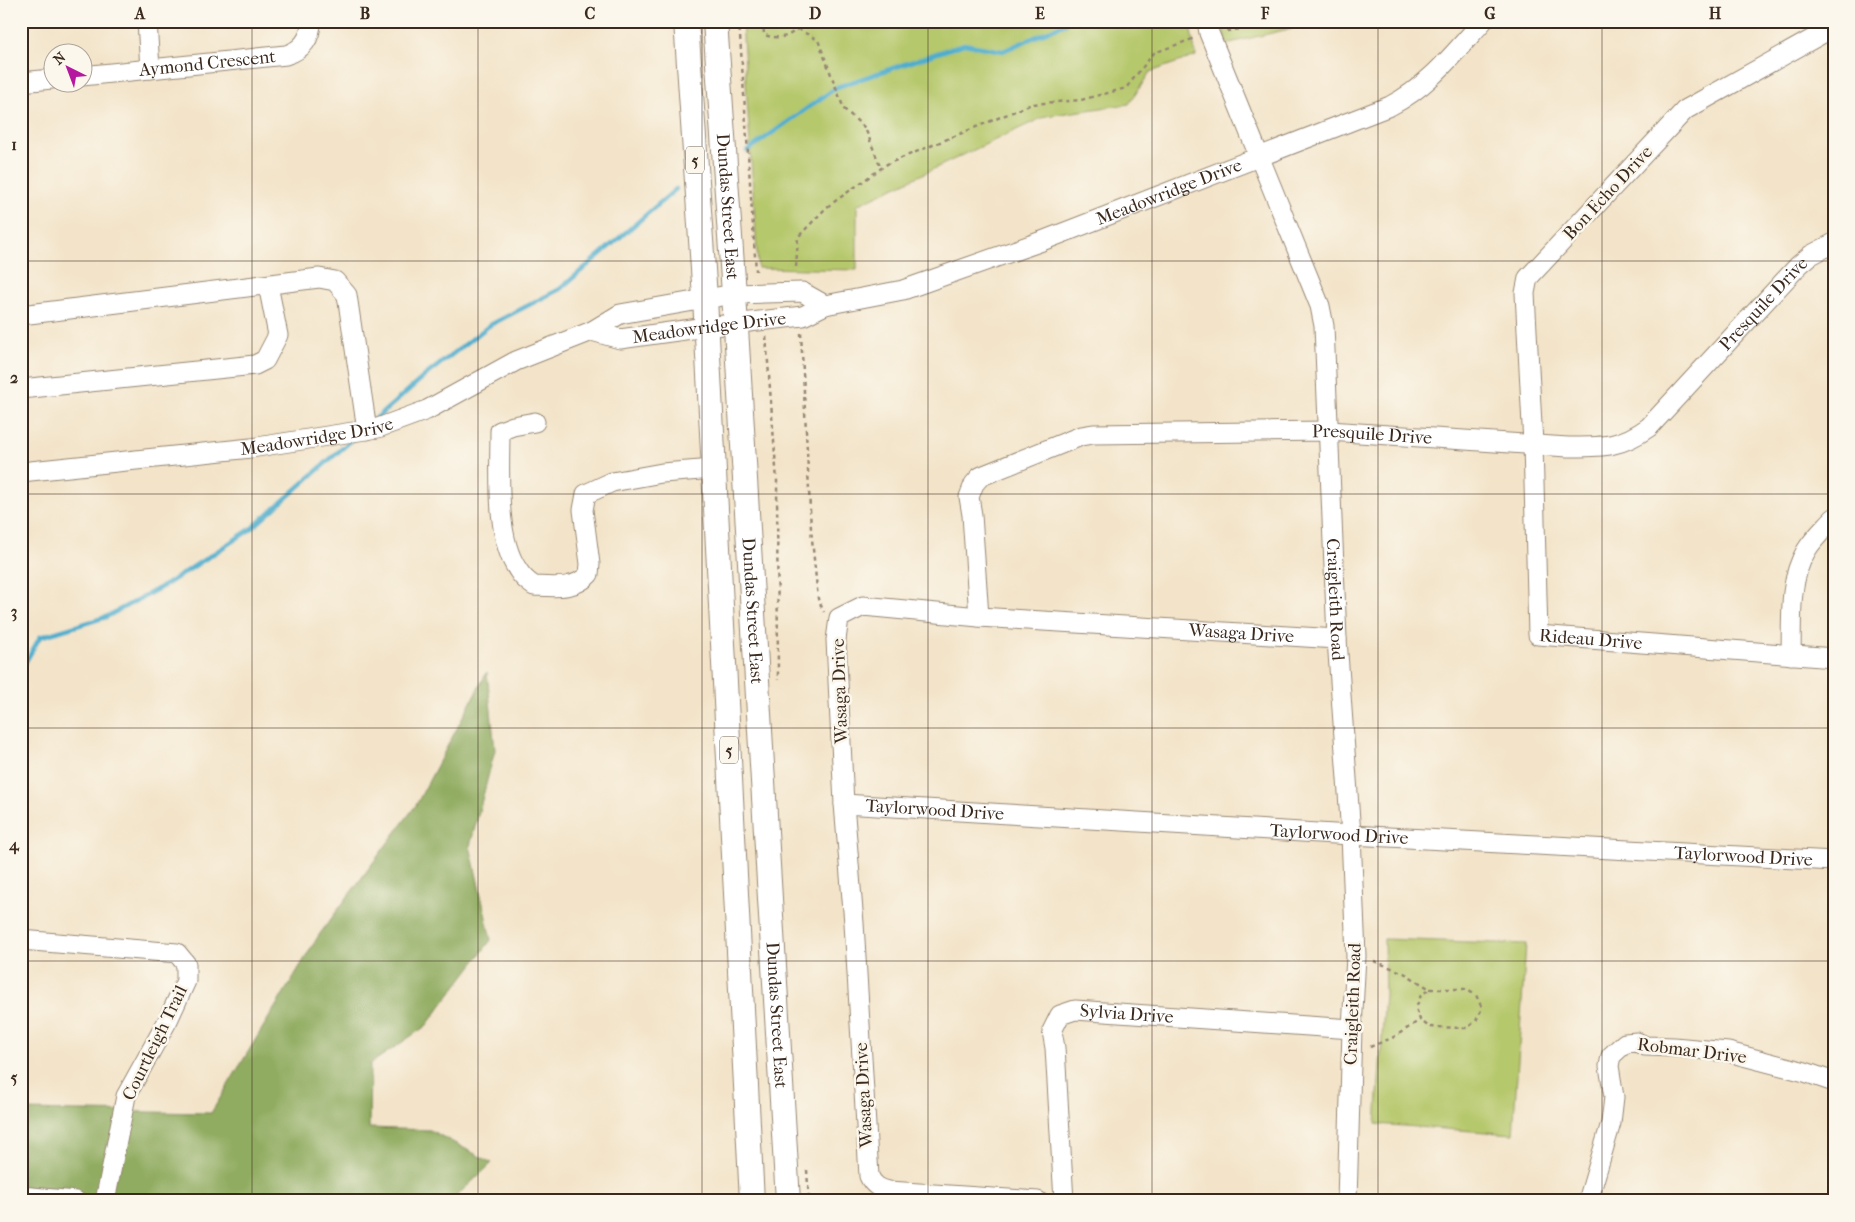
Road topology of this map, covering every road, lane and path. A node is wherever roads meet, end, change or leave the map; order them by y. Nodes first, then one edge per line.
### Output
1 (147, 21) edge
2 (311, 21) edge
3 (686, 21) edge
4 (716, 21) edge
5 (739, 21) edge
6 (762, 21) edge
7 (807, 21) edge
8 (1294, 21) edge
9 (1483, 21) edge
10 (1208, 27) edge
11 (1834, 27) edge
12 (798, 28) junction
13 (150, 69) junction
14 (92, 75) edge
15 (42, 80) edge
16 (21, 82) edge
17 (1259, 156) junction
18 (881, 168) junction
19 (1834, 243) edge
20 (796, 267) dead end
21 (756, 271) dead end
22 (268, 284) junction
23 (734, 294) junction
24 (705, 298) junction
25 (825, 304) junction
26 (21, 315) edge
27 (736, 324) junction
28 (706, 327) junction
29 (800, 328) dead end
30 (592, 331) junction
31 (766, 336) dead end
32 (21, 389) edge
33 (535, 422) dead end
34 (367, 430) junction
35 (1329, 430) junction
36 (1533, 444) junction
37 (714, 469) junction
38 (21, 472) edge
39 (1834, 518) edge
40 (979, 616) junction
41 (839, 618) junction
42 (1337, 639) junction
43 (1791, 655) junction
44 (1834, 658) edge
45 (778, 681) dead end
46 (844, 804) junction
47 (1351, 835) junction
48 (1834, 862) edge
49 (21, 940) edge
50 (1374, 961) dead end
51 (1430, 989) junction
52 (1420, 1020) junction
53 (1352, 1029) junction
54 (1370, 1047) dead end
55 (1834, 1082) edge
56 (807, 1163) dead end
57 (21, 1196) edge
58 (76, 1201) edge
59 (105, 1201) edge
60 (752, 1201) edge
61 (788, 1201) edge
62 (809, 1201) edge
63 (1038, 1201) edge
64 (1064, 1201) edge
65 (1347, 1201) edge
66 (1588, 1201) edge

1 - 13 street
2 - 13 street, Aymond Crescent
3 - 24 main road, Dundas Street East / 5
4 - 23 main road, Dundas Street East / 5
5 - 21 path
6 - 12 path
7 - 12 path
8 - 10 path
9 - 17 street, Meadowridge Drive
10 - 17 street, Craigleith Road
10 - 18 path
11 - 36 street, Bon Echo Drive
12 - 18 path
13 - 14 street, Aymond Crescent
15 - 16 street
17 - 25 street, Meadowridge Drive
17 - 35 street, Craigleith Road
18 - 20 path
19 - 36 street, Presquile Drive
22 - 26 street
22 - 32 street
22 - 34 street
23 - 24 street, Meadowridge Drive
23 - 25 street, Meadowridge Drive
23 - 27 main road, Dundas Street East / 5
24 - 28 main road, Dundas Street East / 5
24 - 30 street, Meadowridge Drive
25 - 27 street, Meadowridge Drive
27 - 28 street, Meadowridge Drive
27 - 61 main road, Dundas Street East / 5
28 - 30 street, Meadowridge Drive
28 - 37 main road, Dundas Street East / 5
29 - 41 path
30 - 34 street, Meadowridge Drive
31 - 45 path
33 - 37 street
34 - 38 street, Meadowridge Drive
35 - 36 street, Presquile Drive
35 - 40 street, Presquile Drive
35 - 42 street, Craigleith Road
36 - 43 street, Rideau Drive
37 - 60 main road, Dundas Street East / 5
39 - 43 street
40 - 41 street, Wasaga Drive
40 - 42 street, Wasaga Drive
41 - 46 street, Wasaga Drive
42 - 47 street, Craigleith Road
43 - 44 street, Rideau Drive
46 - 47 street, Taylorwood Drive
46 - 63 street, Wasaga Drive
47 - 48 street, Taylorwood Drive
47 - 53 street, Craigleith Road
49 - 59 street, Courtleigh Trail
50 - 51 path
51 - 52 path
51 - 52 path
52 - 54 path
53 - 64 street, Sylvia Drive
53 - 65 street, Craigleith Road
55 - 66 street, Robmar Drive
56 - 62 path
57 - 58 street

